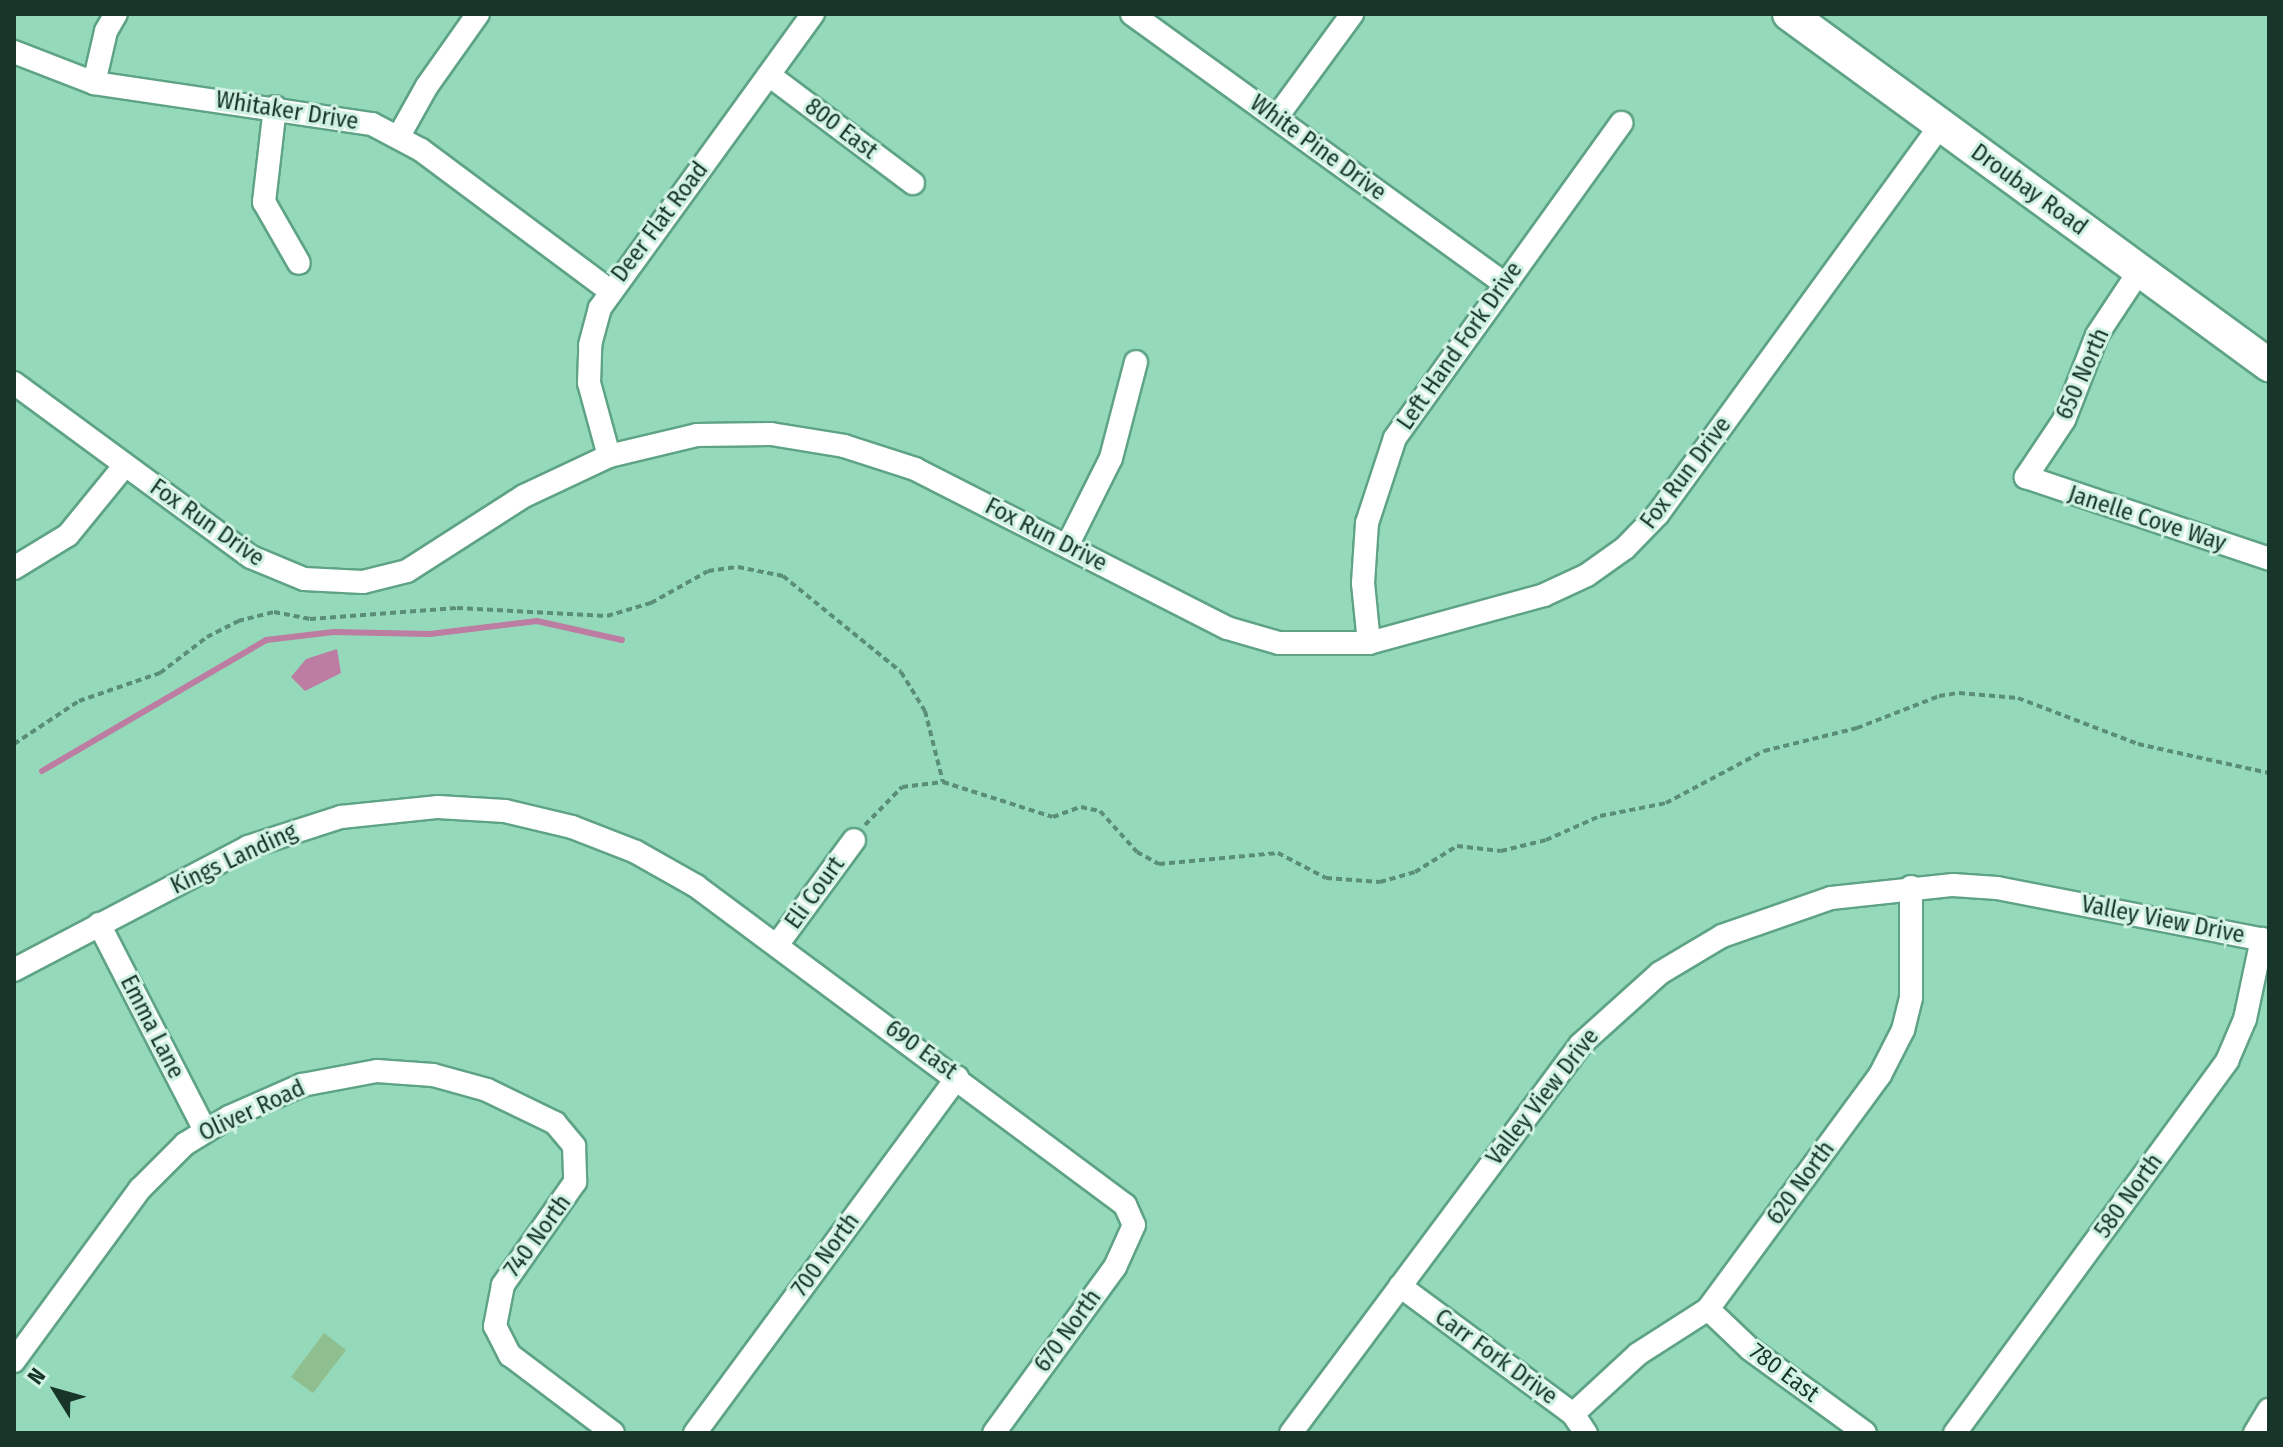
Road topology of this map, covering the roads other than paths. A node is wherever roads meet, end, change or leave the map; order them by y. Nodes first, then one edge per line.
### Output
1 (116, 14) edge
2 (478, 14) edge
3 (813, 14) edge
4 (1132, 14) edge
5 (1352, 14) edge
6 (1789, 14) edge
7 (14, 52) edge
8 (769, 75) junction
9 (94, 83) junction
10 (275, 107) junction
11 (1276, 118) junction
12 (1621, 123) dead end
13 (1941, 125) junction
14 (399, 136) junction
15 (913, 183) dead end
16 (299, 263) dead end
17 (2140, 270) junction
18 (1504, 283) junction
19 (609, 290) junction
20 (1136, 362) dead end
21 (2269, 365) edge
22 (14, 383) edge
23 (609, 456) junction
24 (125, 465) junction
25 (2026, 477) joint
26 (1067, 546) junction
27 (2269, 559) edge
28 (14, 568) edge
29 (1369, 643) junction
30 (854, 840) road end
31 (696, 886) joint
32 (1911, 887) junction
33 (99, 924) junction
34 (2266, 940) edge
35 (777, 945) junction
36 (14, 970) edge
37 (957, 1077) junction
38 (205, 1130) junction
39 (574, 1146) joint
40 (1134, 1225) joint
41 (1400, 1286) junction
42 (1708, 1309) junction
43 (14, 1361) edge
44 (2269, 1410) edge
45 (1573, 1414) junction
46 (613, 1433) edge
47 (695, 1433) edge
48 (994, 1433) edge
49 (1291, 1433) edge
50 (1586, 1433) edge
51 (1865, 1433) edge
52 (1955, 1433) edge
53 (2255, 1433) edge

1 - 9 street
2 - 14 street
3 - 8 street, Deer Flat Road
4 - 11 street, White Pine Drive
5 - 11 street
6 - 13 street, Droubay Road
7 - 9 street, Whitaker Drive
8 - 15 street, 800 East
8 - 19 street, Deer Flat Road
9 - 10 street, Whitaker Drive
10 - 14 street, Whitaker Drive
10 - 16 street
11 - 18 street, White Pine Drive
12 - 18 street, Left Hand Fork Drive
13 - 17 street, Droubay Road
13 - 29 street, Fox Run Drive
14 - 19 street, Whitaker Drive
17 - 21 street, Droubay Road
17 - 25 street, 650 North
18 - 29 street, Left Hand Fork Drive
19 - 23 street, Deer Flat Road
20 - 26 street
22 - 24 street, Fox Run Drive
23 - 24 street, Fox Run Drive
23 - 26 street, Fox Run Drive
24 - 28 street
25 - 27 street, Janelle Cove Way
26 - 29 street, Fox Run Drive
30 - 35 street, Eli Court
31 - 33 street, Kings Landing
31 - 35 street, 690 East
32 - 34 street, Valley View Drive
32 - 41 street, Valley View Drive
32 - 42 street, 620 North
33 - 36 street, Kings Landing
33 - 38 street, Emma Lane
34 - 52 street, 580 North
35 - 37 street, 690 East
37 - 40 street, 690 East
37 - 47 street, 700 North
38 - 39 street, Oliver Road
38 - 43 street, Oliver Road
39 - 46 street, 740 North
40 - 48 street, 670 North
41 - 45 street, Carr Fork Drive
41 - 49 street, Valley View Drive
42 - 45 street, 620 North
42 - 51 street, 780 East
44 - 53 street
45 - 50 street, Carr Fork Drive

